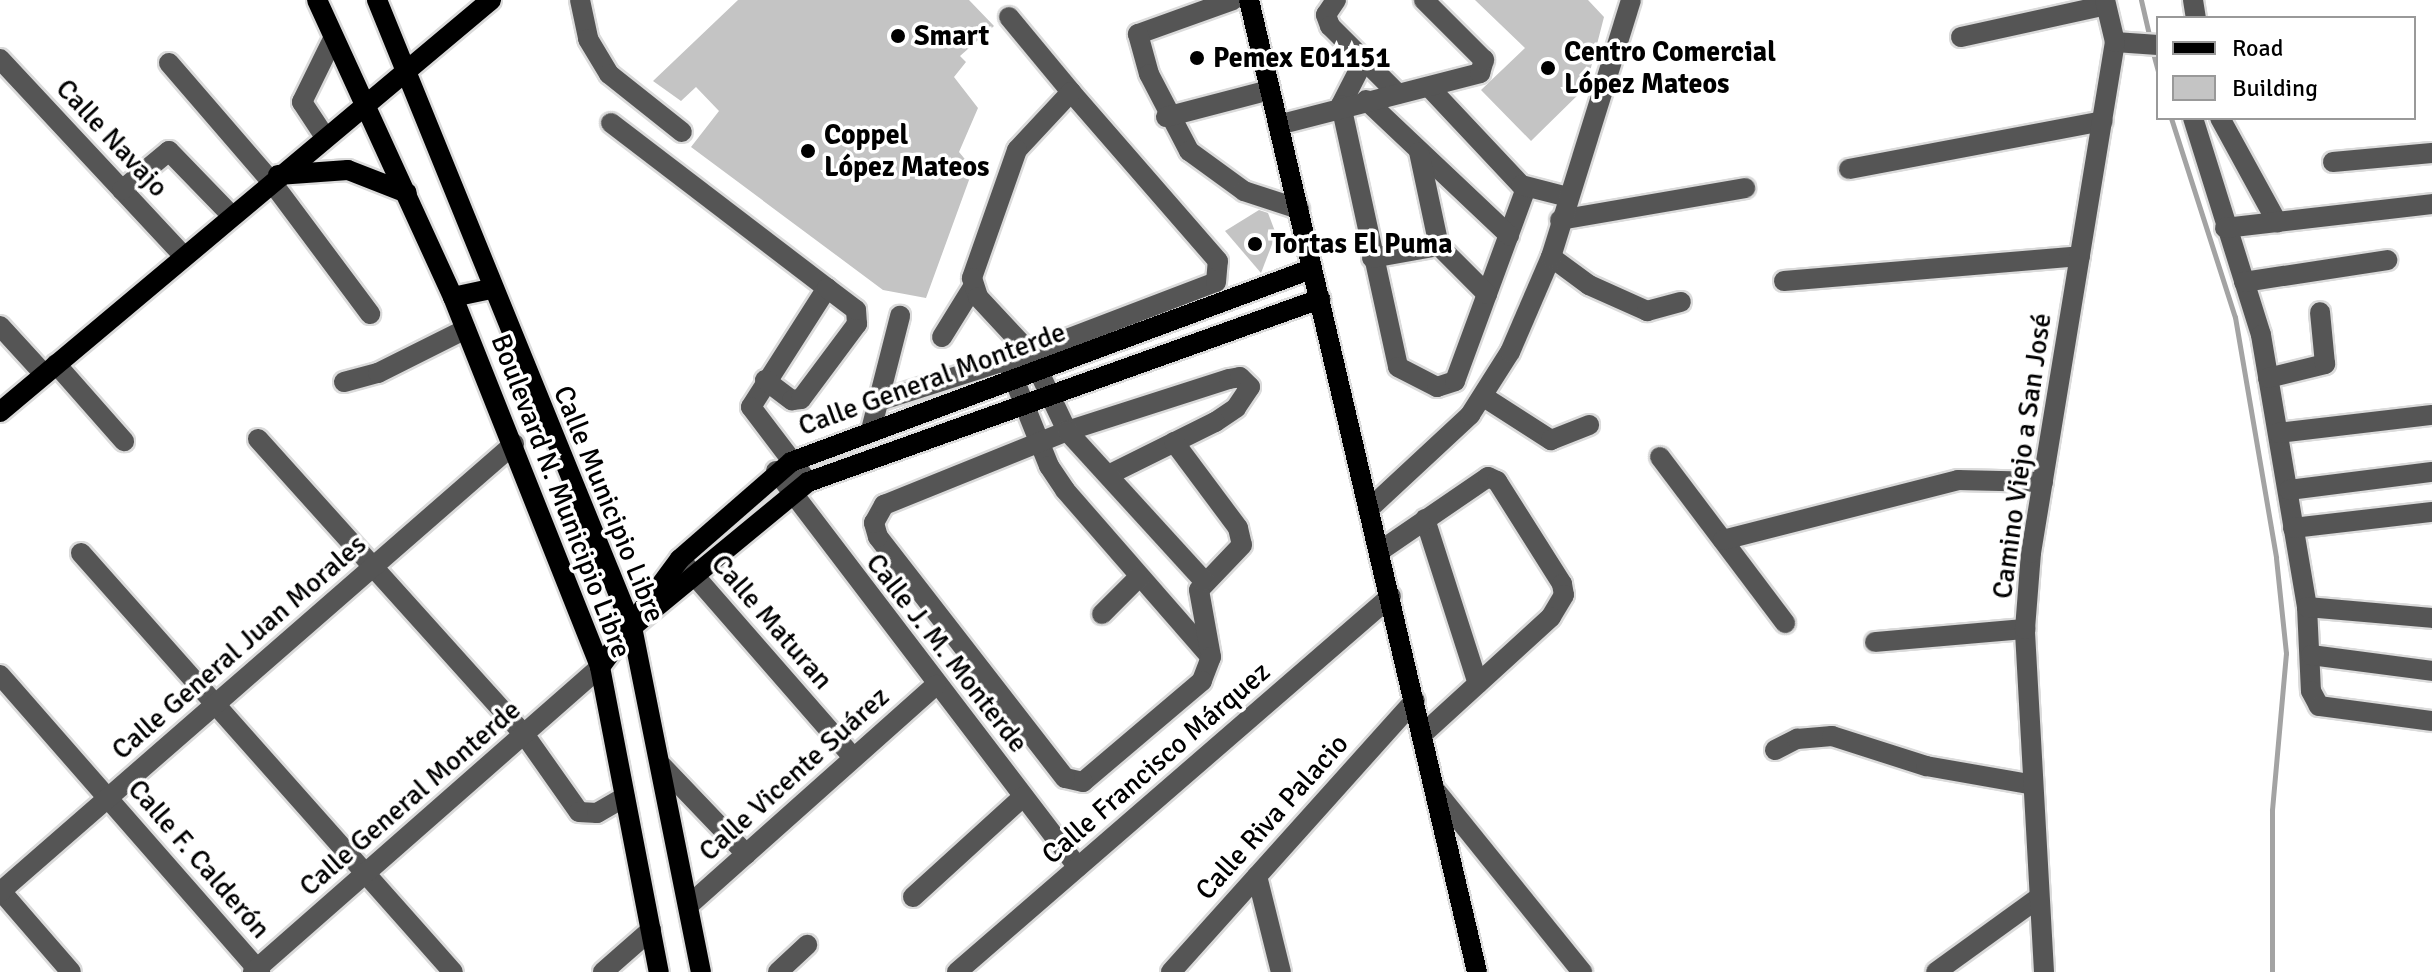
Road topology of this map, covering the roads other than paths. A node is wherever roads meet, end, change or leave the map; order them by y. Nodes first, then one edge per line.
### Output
1 (317, 0) edge
2 (377, 0) edge
3 (581, 0) edge
4 (1233, 0) edge
5 (1249, 0) edge
6 (1336, 0) edge
7 (1424, 0) edge
8 (1631, 0) edge
9 (485, 2) edge
10 (2106, 3) edge
11 (1009, 17) dead end
12 (1961, 37) dead end
13 (333, 39) junction
14 (2122, 42) junction
15 (2156, 44) edge
16 (0, 59) edge
17 (1364, 60) junction
18 (169, 63) dead end
19 (403, 76) junction
20 (1429, 87) junction
21 (1270, 90) junction
22 (1071, 92) junction
23 (1398, 94) junction
24 (1366, 100) junction
25 (1341, 105) junction
26 (362, 108) junction
27 (1166, 117) junction
28 (2194, 120) edge
29 (2221, 120) edge
30 (2103, 121) junction
31 (611, 123) dead end
32 (1278, 125) junction
33 (682, 132) dead end
34 (325, 137) junction
35 (1419, 152) junction
36 (2432, 153) edge
37 (2333, 162) dead end
38 (1849, 169) dead end
39 (274, 178) junction
40 (1526, 188) junction
41 (1745, 188) dead end
42 (122, 190) junction
43 (407, 193) junction
44 (1568, 197) junction
45 (2432, 204) edge
46 (1299, 209) junction
47 (231, 215) junction
48 (1560, 220) junction
49 (2277, 222) junction
50 (2225, 228) junction
51 (1509, 235) junction
52 (1439, 246) junction
53 (184, 256) junction
54 (2080, 256) junction
55 (1551, 257) junction
56 (1372, 258) junction
57 (2387, 260) dead end
58 (1311, 269) junction
59 (1784, 281) dead end
60 (2244, 282) junction
61 (973, 287) junction
62 (827, 288) junction
63 (491, 289) junction
64 (1487, 294) junction
65 (453, 297) junction
66 (1320, 299) junction
67 (1681, 302) dead end
68 (2320, 312) dead end
69 (370, 314) dead end
70 (900, 316) dead end
71 (0, 326) edge
72 (466, 329) junction
73 (942, 337) dead end
74 (1035, 362) junction
75 (50, 369) junction
76 (1010, 370) junction
77 (2268, 378) junction
78 (765, 380) junction
79 (344, 382) dead end
80 (1049, 395) junction
81 (1484, 397) junction
82 (876, 402) junction
83 (1024, 404) junction
84 (0, 412) edge
85 (2432, 415) edge
86 (1589, 425) dead end
87 (871, 430) junction
88 (1067, 431) junction
89 (2278, 433) junction
90 (258, 439) dead end
91 (124, 441) dead end
92 (1038, 442) junction
93 (1174, 442) junction
94 (514, 444) junction
95 (1660, 457) dead end
96 (784, 466) junction
97 (2432, 472) edge
98 (1108, 475) junction
99 (808, 482) junction
100 (2043, 482) junction
101 (2289, 490) junction
102 (788, 493) junction
103 (1370, 508) junction
104 (2432, 512) edge
105 (1425, 519) junction
106 (2293, 528) junction
107 (1723, 540) junction
108 (1380, 551) junction
109 (81, 553) dead end
110 (680, 559) junction
111 (373, 567) junction
112 (696, 577) junction
113 (1139, 577) junction
114 (1204, 581) junction
115 (1391, 596) junction
116 (2307, 607) junction
117 (1102, 614) dead end
118 (2432, 618) edge
119 (1785, 623) dead end
120 (632, 627) junction
121 (2025, 629) junction
122 (1875, 642) dead end
123 (2311, 655) junction
124 (1211, 657) junction
125 (600, 667) junction
126 (2432, 671) edge
127 (0, 675) edge
128 (1478, 684) junction
129 (936, 685) junction
130 (1415, 700) junction
131 (216, 705) junction
132 (2432, 721) edge
133 (524, 734) junction
134 (1423, 734) junction
135 (1775, 750) dead end
136 (853, 757) junction
137 (662, 766) junction
138 (2029, 784) junction
139 (1436, 791) junction
140 (625, 797) junction
141 (1023, 797) junction
142 (107, 798) junction
143 (746, 854) junction
144 (1078, 867) junction
145 (366, 874) junction
146 (1257, 876) junction
147 (0, 891) edge
148 (913, 897) dead end
149 (2037, 899) junction
150 (689, 905) junction
151 (651, 930) junction
152 (807, 945) dead end
153 (257, 971) edge
154 (71, 972) edge
155 (453, 972) edge
156 (603, 972) edge
157 (659, 972) edge
158 (701, 972) edge
159 (778, 972) edge
160 (957, 972) edge
161 (1171, 972) edge
162 (1281, 972) edge
163 (1477, 972) edge
164 (1582, 972) edge
165 (1936, 972) edge
166 (2044, 972) edge

1 - 13 main road, Boulevard N. Municipio Libre
2 - 19 main road, Calle Municipio Libre
3 - 33 street
4 - 27 street
5 - 21 main road
6 - 17 street
7 - 20 street
8 - 44 street
9 - 19 main road
10 - 12 street
10 - 14 street, Camino Viejo a San José
11 - 22 street
13 - 26 main road, Boulevard N. Municipio Libre
13 - 34 street
14 - 15 street
14 - 30 street, Camino Viejo a San José
16 - 42 street, Calle Navajo
17 - 23 street
17 - 25 street
18 - 39 street
19 - 26 main road
19 - 63 main road, Calle Municipio Libre
20 - 23 street
20 - 40 street
21 - 27 street
21 - 32 main road
22 - 61 street
22 - 74 street
23 - 24 street
24 - 25 street
24 - 35 street
25 - 32 street
25 - 56 street
26 - 34 main road
26 - 43 main road, Boulevard N. Municipio Libre
27 - 46 street
28 - 50 street
29 - 49 street
30 - 38 street
30 - 54 street, Camino Viejo a San José
31 - 62 street
32 - 46 main road
34 - 39 main road
35 - 51 street
35 - 52 street
36 - 37 street
39 - 43 main road
39 - 47 main road
39 - 69 street
40 - 44 street
40 - 51 street
41 - 48 street
42 - 47 street
42 - 53 street, Calle Navajo
43 - 65 main road, Boulevard N. Municipio Libre
44 - 48 street
45 - 49 street
46 - 58 main road
47 - 53 main road
48 - 55 street
49 - 50 street
50 - 60 street
51 - 64 street
52 - 56 street
52 - 64 street
53 - 75 main road
54 - 59 street
54 - 100 street, Camino Viejo a San José
55 - 67 street
55 - 81 street
56 - 64 street
57 - 60 street
58 - 66 main road
58 - 74 main road, Calle General Monterde
60 - 77 street
61 - 73 street
61 - 74 street
62 - 78 street
62 - 78 street
63 - 65 main road
63 - 120 main road, Calle Municipio Libre
65 - 72 main road, Boulevard N. Municipio Libre
66 - 80 main road, Calle General Monterde
66 - 103 main road
68 - 77 street
70 - 82 street
71 - 75 street
72 - 79 street
72 - 94 main road, Boulevard N. Municipio Libre
74 - 76 main road, Calle General Monterde
74 - 80 street
75 - 84 main road
75 - 91 street
76 - 82 street
76 - 83 street
76 - 87 main road, Calle General Monterde
77 - 89 street
78 - 96 street
80 - 83 main road, Calle General Monterde
80 - 88 street
81 - 86 street
81 - 103 street
82 - 87 street
83 - 92 street
83 - 99 main road, Calle General Monterde
85 - 89 street
87 - 96 main road, Calle General Monterde
88 - 92 street
88 - 93 street
88 - 98 street
89 - 101 street
90 - 111 street
92 - 113 street
92 - 124 street
93 - 98 street
93 - 114 street
94 - 111 street, Calle General Juan Morales
94 - 125 main road, Boulevard N. Municipio Libre
95 - 107 street
96 - 99 street
96 - 102 street, Calle J. M. Monterde
96 - 110 main road, Calle General Monterde
97 - 101 street
98 - 114 street
99 - 102 main road, Calle General Monterde
100 - 107 street
100 - 121 street, Camino Viejo a San José
101 - 106 street
102 - 112 main road, Calle General Monterde
102 - 129 street, Calle J. M. Monterde
103 - 108 main road
104 - 106 street
105 - 108 street
105 - 128 street
105 - 128 street
106 - 116 street
107 - 119 street
108 - 115 main road
109 - 131 street
110 - 112 street, Calle Maturan
110 - 120 main road, Calle General Monterde
111 - 131 street, Calle General Juan Morales
111 - 133 street
112 - 120 main road, Calle General Monterde
112 - 136 street, Calle Maturan
113 - 117 street
113 - 124 street
114 - 124 street
115 - 130 main road
115 - 144 street, Calle Francisco Márquez
116 - 118 street
116 - 123 street
120 - 125 main road, Calle General Monterde
120 - 137 main road, Calle Municipio Libre
121 - 122 street
121 - 138 street, Camino Viejo a San José
123 - 126 street
123 - 132 street
125 - 133 street, Calle General Monterde
125 - 140 main road, Boulevard N. Municipio Libre
127 - 142 street, Calle F. Calderón
128 - 134 street
129 - 136 street, Calle Vicente Suárez
129 - 141 street, Calle J. M. Monterde
130 - 134 main road
130 - 146 street, Calle Riva Palacio
131 - 142 street, Calle General Juan Morales
131 - 145 street
133 - 140 street
133 - 145 street, Calle General Monterde
134 - 139 main road
135 - 138 street
136 - 143 street, Calle Vicente Suárez
137 - 143 street
137 - 150 main road, Calle Municipio Libre
138 - 149 street, Camino Viejo a San José
139 - 163 main road
139 - 164 street
140 - 151 main road, Boulevard N. Municipio Libre
141 - 144 street, Calle J. M. Monterde
141 - 148 street
142 - 147 street, Calle General Juan Morales
142 - 153 street, Calle F. Calderón
143 - 150 street, Calle Vicente Suárez
144 - 160 street, Calle Francisco Márquez
145 - 153 street, Calle General Monterde
145 - 155 street
146 - 161 street, Calle Riva Palacio
146 - 162 street
147 - 154 street
149 - 165 street
149 - 166 street, Camino Viejo a San José
150 - 158 main road, Calle Municipio Libre
151 - 156 street
151 - 157 main road, Boulevard N. Municipio Libre
152 - 159 street

